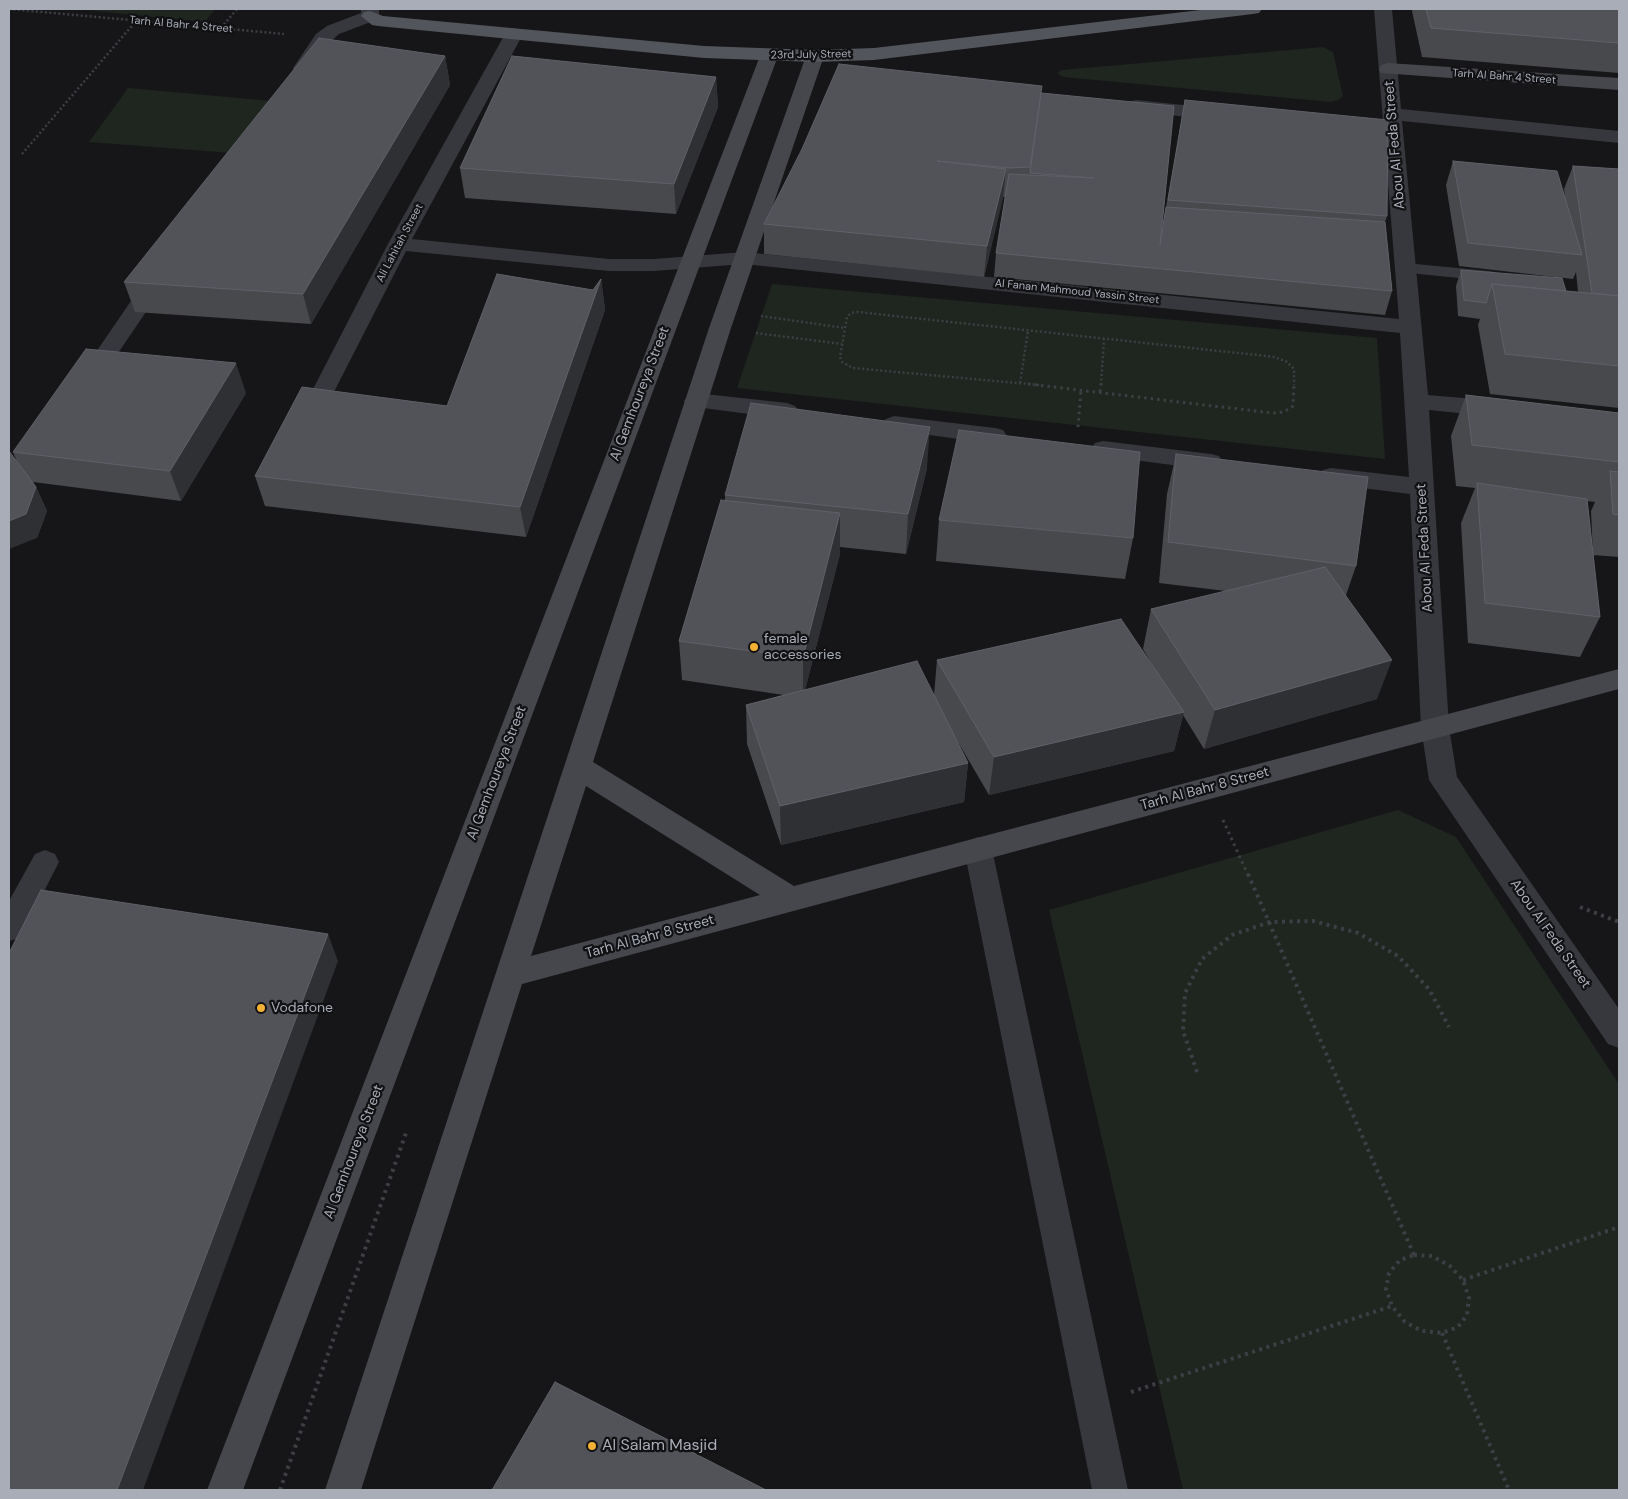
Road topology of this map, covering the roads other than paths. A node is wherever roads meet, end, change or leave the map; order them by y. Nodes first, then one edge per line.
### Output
1 (452, 9) edge
2 (1249, 9) edge
3 (1383, 9) edge
4 (370, 12) edge
5 (465, 30) junction
6 (514, 34) junction
7 (769, 56) junction
8 (820, 56) junction
9 (1388, 69) junction
10 (861, 74) edge
11 (1619, 84) edge
12 (290, 86) edge
13 (1117, 104) edge
14 (1236, 116) edge
15 (1386, 126) junction
16 (1619, 137) edge
17 (399, 244) junction
18 (744, 258) junction
19 (690, 262) junction
20 (167, 266) edge
21 (1405, 268) junction
22 (1504, 277) edge
23 (1410, 327) junction
24 (77, 396) edge
25 (1417, 400) junction
26 (696, 401) junction
27 (1523, 412) edge
28 (813, 415) edge
29 (872, 422) edge
30 (1018, 439) edge
31 (296, 446) edge
32 (1076, 446) edge
33 (1234, 465) edge
34 (1313, 474) edge
35 (1421, 487) junction
36 (1619, 679) edge
37 (1435, 727) junction
38 (578, 767) junction
39 (978, 849) junction
40 (45, 862) dead end
41 (790, 900) junction
42 (9, 929) edge
43 (510, 974) junction
44 (1619, 1034) edge
45 (225, 1490) edge
46 (344, 1490) edge
47 (1110, 1490) edge

1 - 5 main road
2 - 8 main road, 23rd July Street
3 - 9 street, Abou Al Feda Street
4 - 5 main road, 23rd July Street
4 - 12 street
5 - 6 main road, 23rd July Street
6 - 7 main road, 23rd July Street
6 - 17 street, Ali Lahitah Street
7 - 8 main road, 23rd July Street
7 - 19 main road, Al Gemhoureya Street
8 - 10 street
8 - 18 main road
9 - 11 main road, Tarh Al Bahr 4 Street
9 - 15 street, Abou Al Feda Street
13 - 14 street
15 - 16 street
15 - 21 street, Abou Al Feda Street
17 - 19 street, Al Fanan Mahmoud Yassin Street
17 - 31 street, Ali Lahitah Street
18 - 19 street, Al Fanan Mahmoud Yassin Street
18 - 23 street, Al Fanan Mahmoud Yassin Street
18 - 26 main road
19 - 45 main road, Al Gemhoureya Street
20 - 24 street
21 - 22 lane
21 - 23 street, Abou Al Feda Street
23 - 25 street, Abou Al Feda Street
25 - 27 street
25 - 35 street, Abou Al Feda Street
26 - 28 street
26 - 38 main road
29 - 30 street
32 - 33 street
34 - 35 street
35 - 37 street, Abou Al Feda Street
36 - 37 main road, Tarh Al Bahr 8 Street
37 - 39 main road, Tarh Al Bahr 8 Street
37 - 44 street, Abou Al Feda Street
38 - 41 main road
38 - 43 main road
39 - 41 main road, Tarh Al Bahr 8 Street
39 - 47 street
40 - 42 street
41 - 43 main road, Tarh Al Bahr 8 Street
43 - 46 main road

